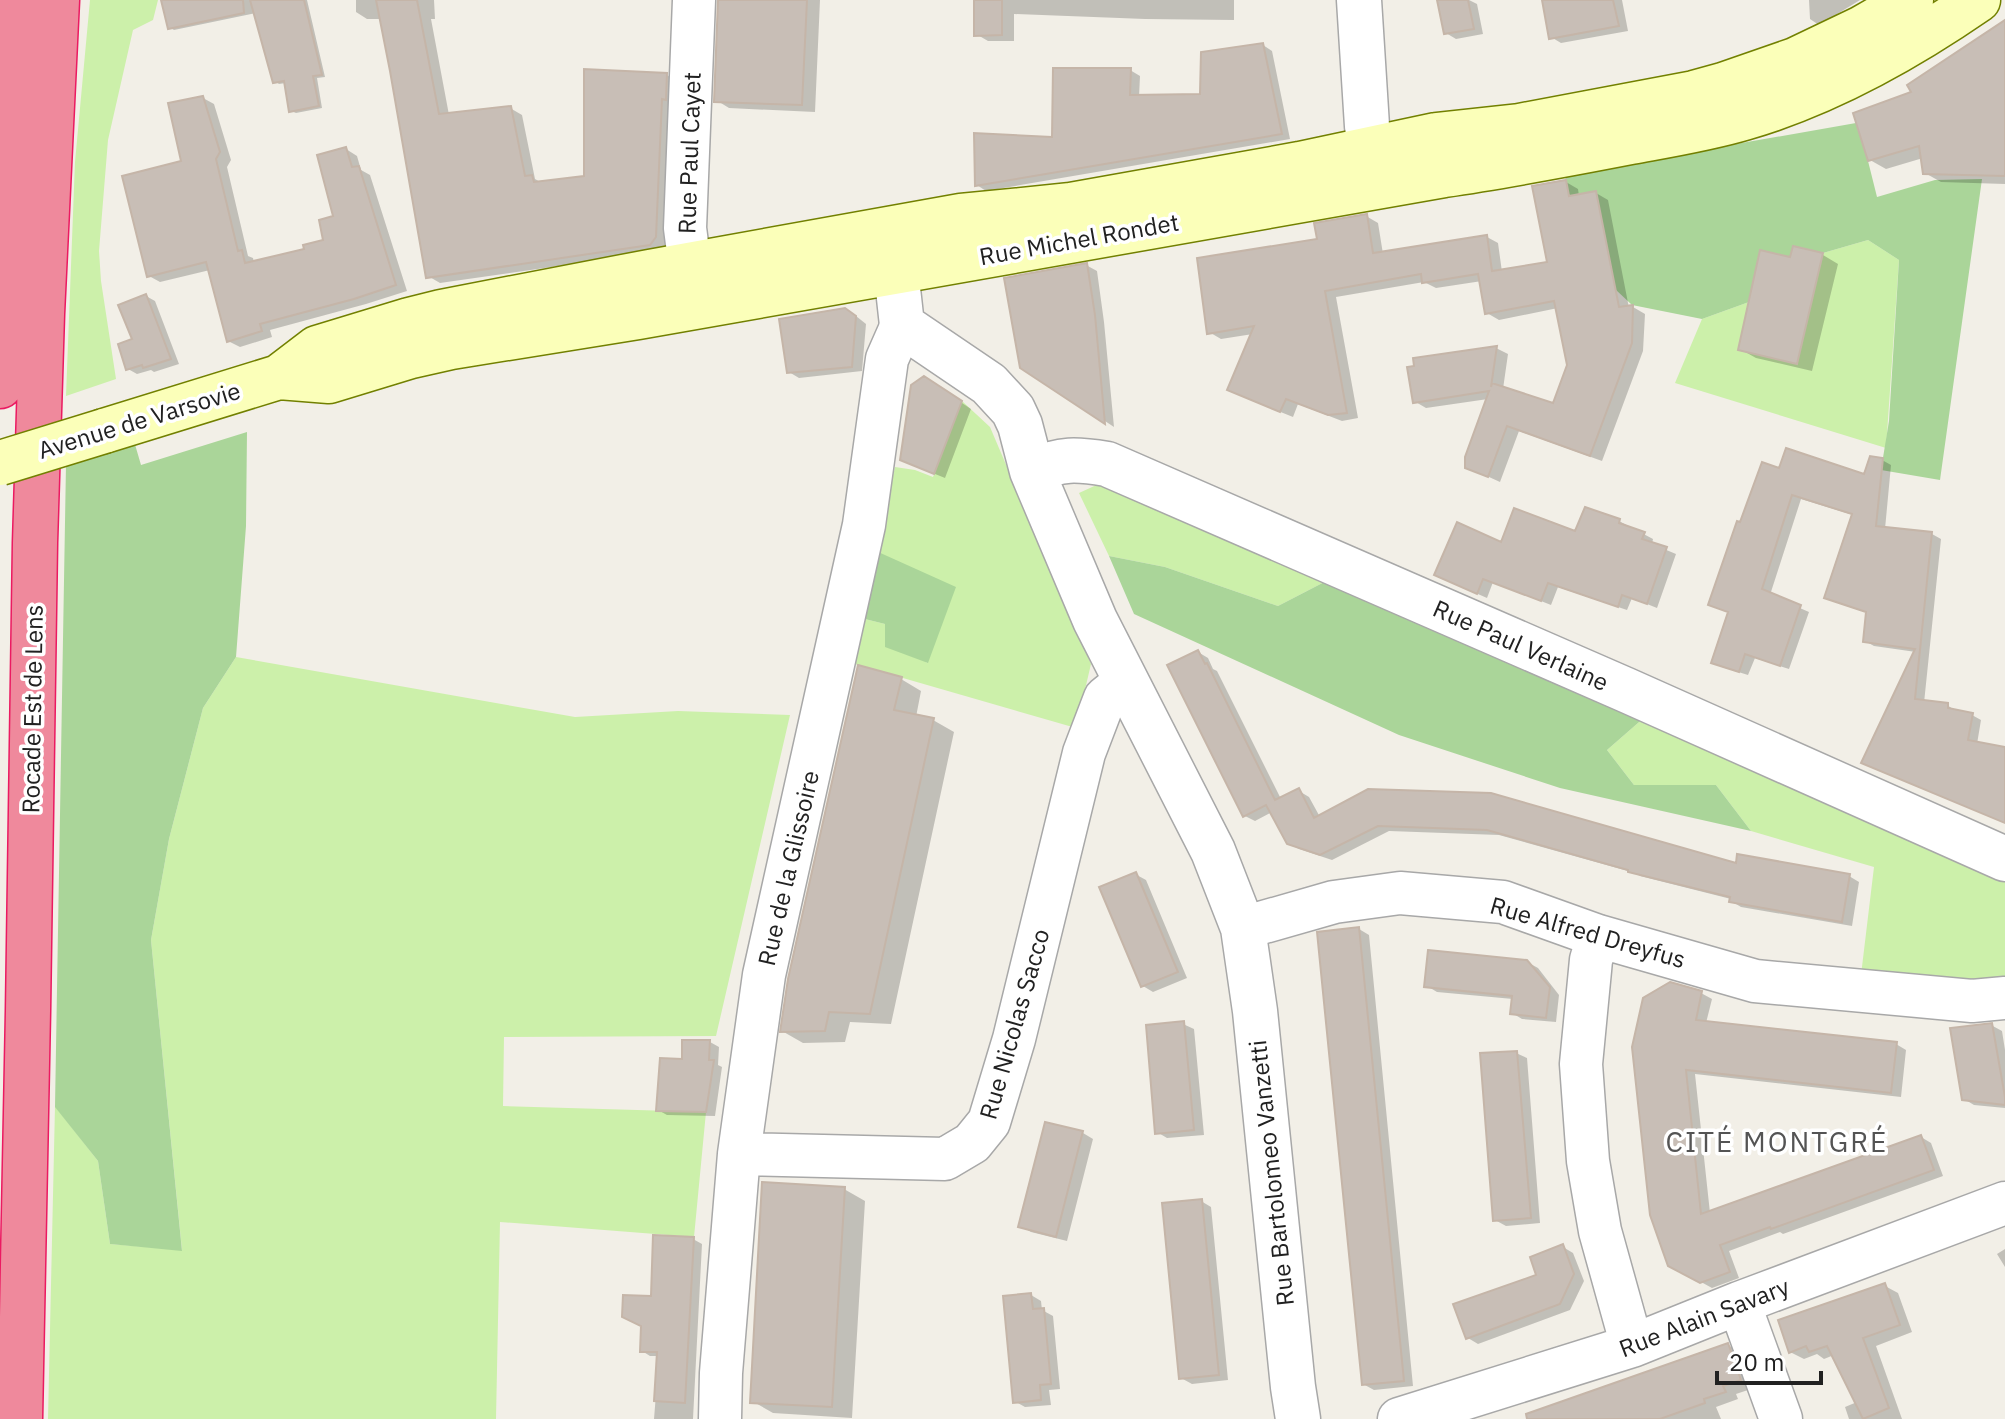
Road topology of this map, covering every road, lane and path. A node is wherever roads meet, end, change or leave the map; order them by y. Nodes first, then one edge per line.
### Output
1 (15, 0) edge
2 (57, 0) edge
3 (694, 0) edge
4 (1359, 0) edge
5 (1911, 0) edge
6 (1978, 0) edge
7 (1734, 102) junction
8 (1373, 168) junction
9 (887, 230) junction
10 (896, 271) junction
11 (692, 285) junction
12 (902, 325) junction
13 (410, 338) joint
14 (0, 386) edge
15 (0, 463) edge
16 (1032, 471) junction
17 (1126, 681) junction
18 (2005, 859) edge
19 (1243, 928) junction
20 (1598, 936) junction
21 (2005, 998) edge
22 (739, 1154) junction
23 (2005, 1203) edge
24 (1739, 1303) junction
25 (1632, 1346) junction
26 (20, 1419) edge
27 (720, 1419) edge
28 (1298, 1419) edge
29 (1399, 1419) edge
30 (1781, 1419) edge

1 - 14 highway
2 - 26 highway, Rocade Est de Lens
3 - 11 street, Rue Paul Cayet
4 - 8 street
5 - 7 main road
6 - 7 main road
7 - 8 main road, Rue Michel Rondet
8 - 9 main road, Rue Michel Rondet
8 - 10 main road, Rue Michel Rondet
9 - 10 street
9 - 11 main road, Rue Michel Rondet
10 - 11 main road, Rue Michel Rondet
10 - 12 street
11 - 13 main road, Rue Michel Rondet
12 - 16 street
12 - 22 street, Rue de la Glissoire
13 - 15 main road, Avenue de Varsovie, bridge
16 - 17 street
16 - 18 street, Rue Paul Verlaine
17 - 19 street
17 - 22 street, Rue Nicolas Sacco
19 - 20 street, Rue Alfred Dreyfus
19 - 28 street, Rue Bartolomeo Vanzetti
20 - 21 street, Rue Alfred Dreyfus
20 - 25 street
22 - 27 street, Rue de la Glissoire
23 - 24 street, Rue Alain Savary
24 - 25 street, Rue Alain Savary
24 - 30 street
25 - 29 street, Rue Alain Savary

